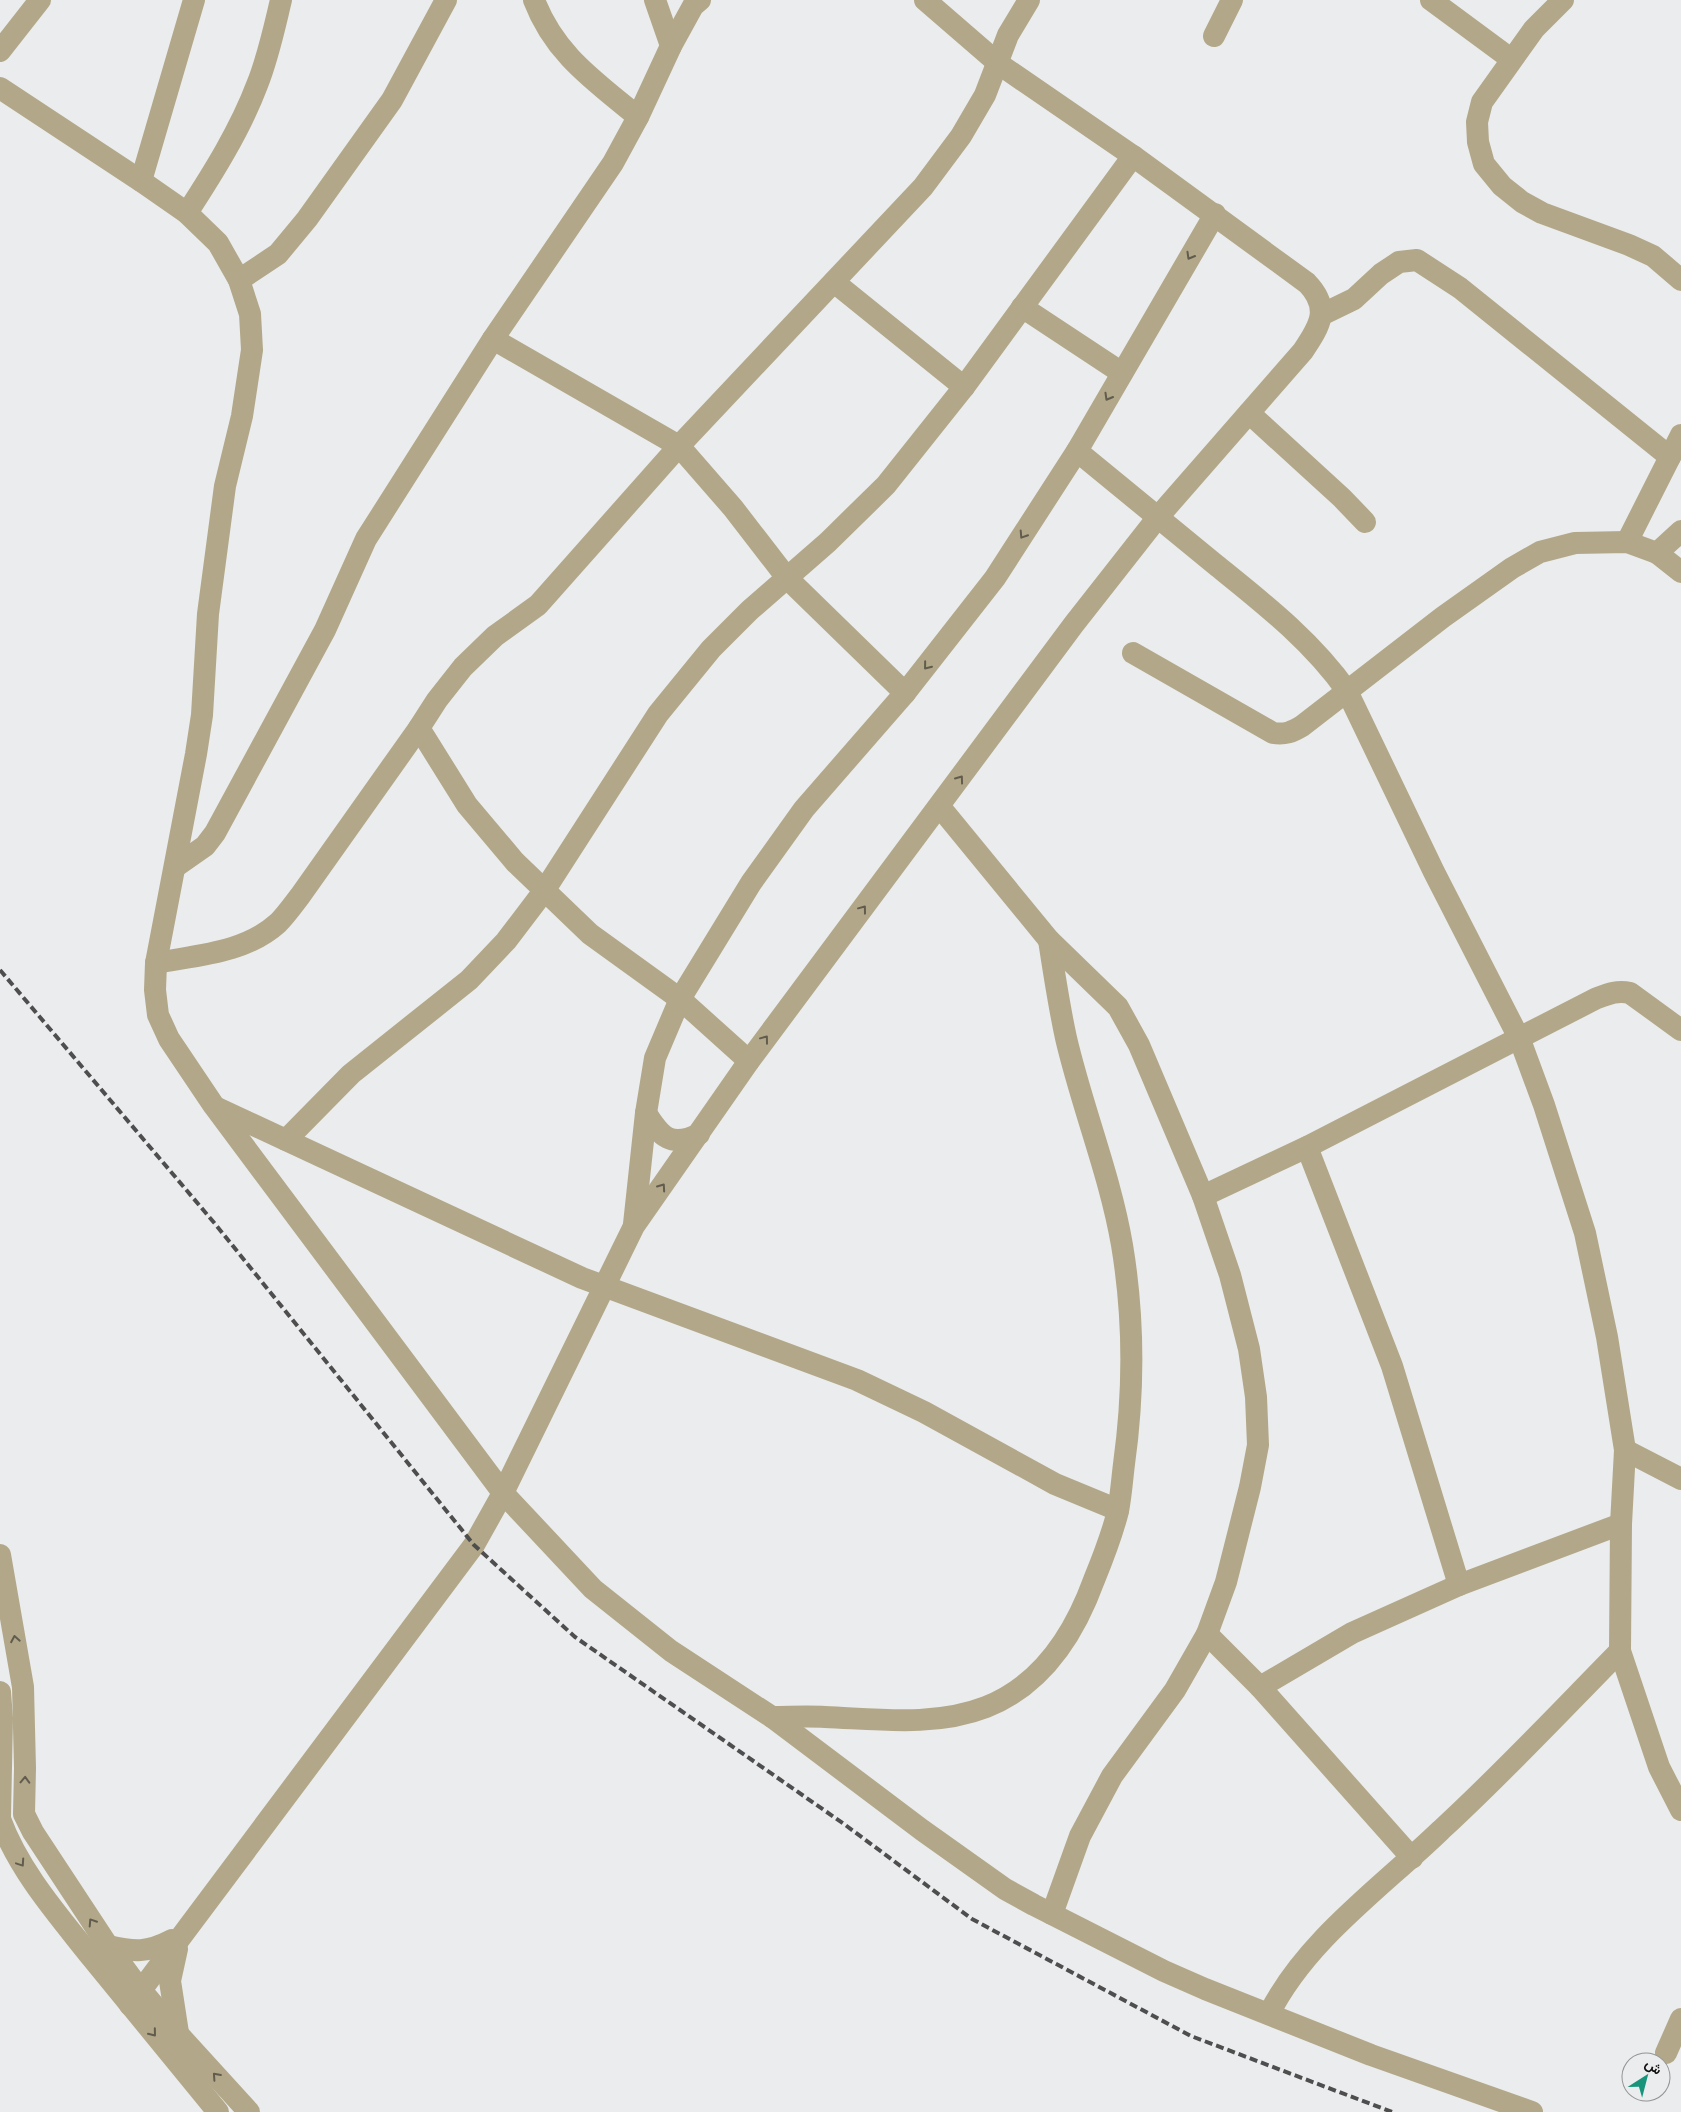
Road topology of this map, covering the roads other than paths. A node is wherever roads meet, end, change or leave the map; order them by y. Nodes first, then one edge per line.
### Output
1 (40, 0) edge
2 (194, 0) edge
3 (281, 0) edge
4 (534, 0) edge
5 (655, 0) edge
6 (700, 0) edge
7 (924, 0) edge
8 (1029, 0) edge
9 (1232, 0) edge
10 (1431, 0) edge
11 (1563, 0) edge
12 (441, 2) edge
13 (947, 8) edge
14 (1214, 36) dead end
15 (671, 46) junction
16 (0, 51) edge
17 (1511, 59) junction
18 (999, 64) junction
19 (0, 88) edge
20 (638, 117) junction
21 (1133, 156) junction
22 (141, 180) junction
23 (187, 213) junction
24 (1215, 214) junction
25 (239, 280) junction
26 (1681, 280) edge
27 (834, 282) junction
28 (1022, 307) junction
29 (1322, 315) junction
30 (494, 339) junction
31 (1122, 373) junction
32 (964, 387) junction
33 (1249, 413) junction
34 (1681, 435) edge
35 (679, 446) junction
36 (1077, 451) junction
37 (1670, 457) junction
38 (1158, 517) junction
39 (1365, 522) dead end
40 (1681, 531) edge
41 (1627, 542) junction
42 (1657, 553) junction
43 (1681, 572) edge
44 (787, 578) junction
45 (1133, 653) dead end
46 (1347, 691) junction
47 (905, 693) junction
48 (420, 728) junction
49 (940, 807) junction
50 (175, 867) junction
51 (544, 891) junction
52 (1048, 940) junction
53 (156, 963) junction
54 (680, 999) junction
55 (1681, 1030) edge
56 (1520, 1040) junction
57 (749, 1061) junction
58 (214, 1106) junction
59 (646, 1113) junction
60 (699, 1134) junction
61 (286, 1140) junction
62 (1307, 1147) junction
63 (1204, 1196) junction
64 (634, 1226) junction
65 (606, 1287) junction
66 (1625, 1450) junction
67 (1681, 1479) edge
68 (503, 1493) junction
69 (1118, 1510) junction
70 (1620, 1524) junction
71 (0, 1555) edge
72 (1459, 1585) junction
73 (1207, 1634) junction
74 (1620, 1651) junction
75 (1260, 1688) junction
76 (0, 1692) edge
77 (772, 1717) junction
78 (1681, 1810) edge
79 (24, 1814) junction
80 (0, 1818) edge
81 (1412, 1858) junction
82 (1052, 1914) junction
83 (177, 1940) junction
84 (108, 1946) junction
85 (133, 1994) junction
86 (1269, 2014) junction
87 (1681, 2019) edge
88 (178, 2034) junction
89 (1666, 2052) edge
90 (218, 2112) edge
91 (249, 2112) edge
92 (1532, 2112) edge

1 - 16 street
2 - 22 street
3 - 23 street
4 - 20 street
5 - 15 street
6 - 15 street
7 - 13 street
8 - 18 street
9 - 14 street
10 - 17 street
11 - 17 street
12 - 25 street
13 - 18 street
15 - 20 street
17 - 26 street
18 - 21 street
18 - 27 street
19 - 22 street
20 - 30 street
21 - 24 street
21 - 28 street
22 - 23 street
23 - 25 street
24 - 29 street
24 -> 31 street
25 - 50 street
27 - 32 street
27 - 35 street
28 - 31 street
28 - 32 street
29 - 33 street
29 - 37 street
30 - 35 street
30 - 50 street
31 -> 36 street
32 - 44 street
33 - 38 street
33 - 39 street
34 - 37 street
35 - 44 street
35 - 48 street
36 - 38 street
36 -> 47 street
37 - 41 street
38 - 46 street
49 -> 38 street
40 - 42 street
41 - 42 street
41 - 46 street
42 - 43 street
44 - 47 street
44 - 51 street
45 - 46 street
46 - 56 street
47 - 54 street
48 - 51 street
48 - 53 street
49 - 52 street
57 -> 49 street
50 - 53 street
51 - 54 street
51 - 61 street
52 - 63 street
52 - 69 street
53 - 58 street
54 - 57 street
54 - 59 street
55 - 56 street
56 - 62 street
56 - 66 street
57 - 60 street
58 - 61 street
58 - 68 street
59 - 60 street
59 - 64 street
64 -> 60 street
61 - 65 street
62 - 63 street
62 - 72 street
63 - 73 street
64 - 65 street
65 - 68 street
65 - 69 street
66 - 67 street
66 - 70 street
68 - 77 street
68 - 83 street
69 - 77 street
70 - 72 street
70 - 74 street
79 -> 71 street
72 - 75 street
73 - 75 street
73 - 82 street
74 - 78 street
74 - 81 street
75 - 81 street
76 - 80 street
77 - 82 street
79 - 80 street
84 -> 79 street
80 -> 85 street
81 - 86 street
82 - 86 street
83 - 84 street
83 - 85 street
83 - 88 street
84 - 85 street
85 - 88 street
85 -> 90 street
86 - 92 street
87 - 89 street
91 -> 88 street

